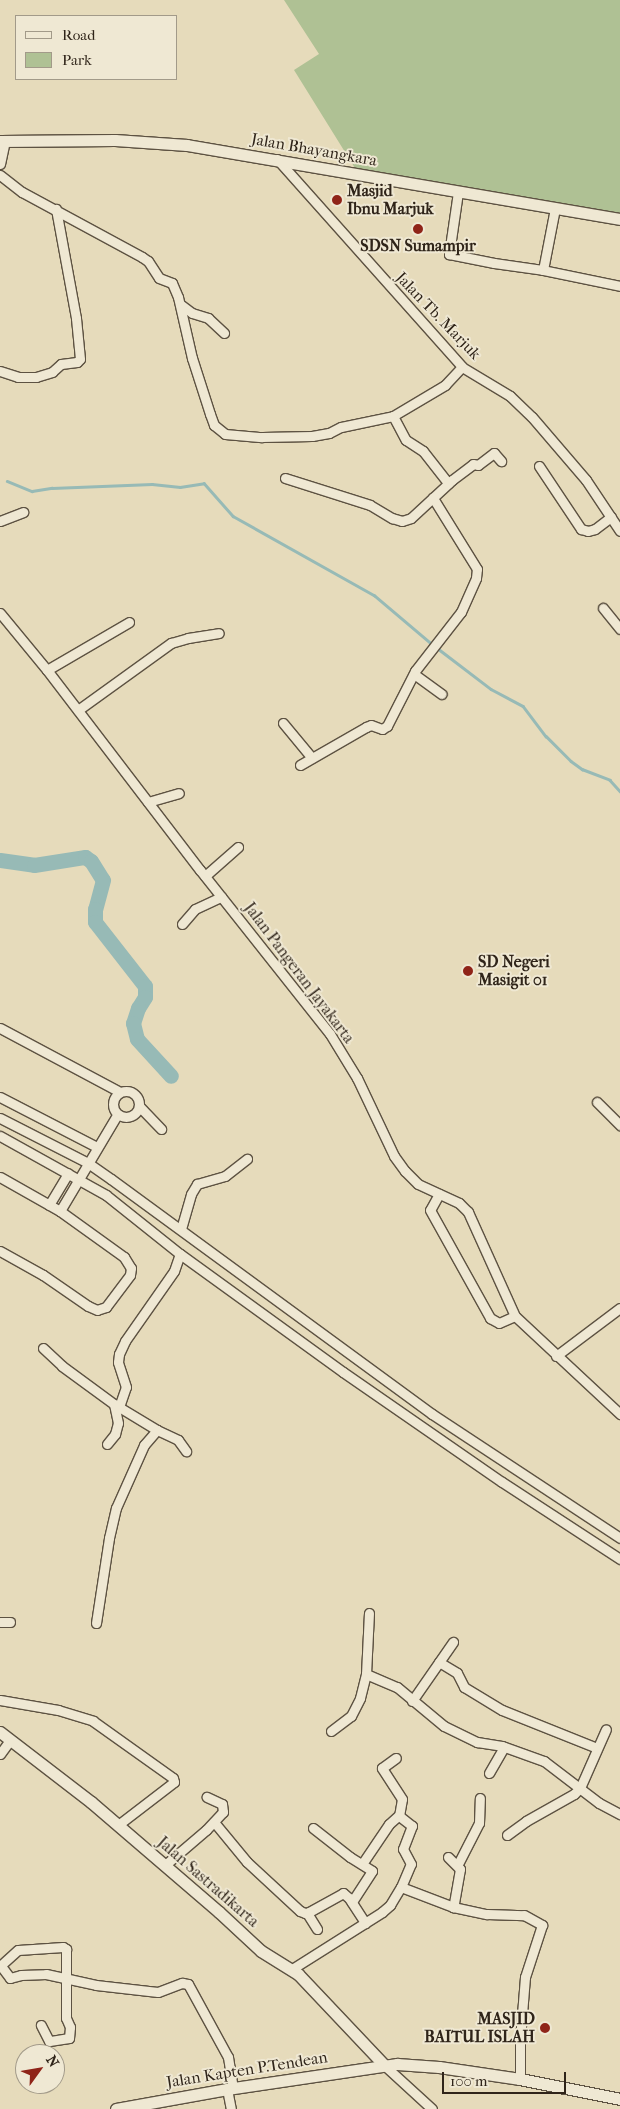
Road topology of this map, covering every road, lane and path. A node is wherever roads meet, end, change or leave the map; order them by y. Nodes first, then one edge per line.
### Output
1 (2, 141) edge
2 (277, 159) junction
3 (0, 164) edge
4 (0, 174) edge
5 (458, 192) junction
6 (555, 208) junction
7 (56, 209) junction
8 (620, 219) edge
9 (543, 270) junction
10 (620, 286) edge
11 (180, 304) junction
12 (224, 333) dead end
13 (462, 367) junction
14 (0, 371) edge
15 (393, 416) junction
16 (502, 461) dead end
17 (539, 466) dead end
18 (285, 478) dead end
19 (448, 483) junction
20 (433, 498) junction
21 (23, 512) dead end
22 (611, 517) junction
23 (0, 521) edge
24 (620, 531) edge
25 (603, 608) dead end
26 (0, 613) edge
27 (129, 622) dead end
28 (620, 629) edge
29 (219, 633) dead end
30 (47, 670) junction
31 (414, 674) junction
32 (442, 694) dead end
33 (78, 710) junction
34 (283, 723) dead end
35 (312, 758) junction
36 (300, 765) dead end
37 (179, 794) dead end
38 (148, 802) junction
39 (238, 847) dead end
40 (205, 876) junction
41 (221, 897) junction
42 (182, 924) dead end
43 (0, 1028) edge
44 (120, 1092) junction
45 (0, 1097) edge
46 (596, 1102) dead end
47 (139, 1106) junction
48 (117, 1115) junction
49 (0, 1118) edge
50 (620, 1125) edge
51 (161, 1130) dead end
52 (0, 1136) edge
53 (97, 1146) junction
54 (247, 1159) dead end
55 (88, 1163) junction
56 (68, 1173) junction
57 (0, 1177) edge
58 (79, 1179) junction
59 (439, 1194) junction
60 (49, 1205) junction
61 (60, 1211) junction
62 (181, 1229) junction
63 (0, 1251) edge
64 (180, 1254) junction
65 (620, 1308) edge
66 (515, 1316) junction
67 (43, 1348) dead end
68 (556, 1356) junction
69 (117, 1406) junction
70 (620, 1414) edge
71 (435, 1415) junction
72 (157, 1430) junction
73 (429, 1432) junction
74 (107, 1444) dead end
75 (186, 1451) dead end
76 (620, 1538) edge
77 (620, 1559) edge
78 (369, 1613) dead end
79 (0, 1622) edge
80 (10, 1622) dead end
81 (96, 1623) dead end
82 (453, 1642) dead end
83 (439, 1662) junction
84 (366, 1674) junction
85 (0, 1700) edge
86 (412, 1702) junction
87 (606, 1729) dead end
88 (331, 1731) dead end
89 (0, 1732) edge
90 (10, 1740) junction
91 (504, 1747) junction
92 (597, 1748) junction
93 (0, 1754) edge
94 (396, 1758) dead end
95 (489, 1773) dead end
96 (580, 1788) junction
97 (207, 1797) dead end
98 (480, 1798) dead end
99 (620, 1814) edge
100 (399, 1815) junction
101 (214, 1822) junction
102 (118, 1825) junction
103 (313, 1828) dead end
104 (508, 1835) dead end
105 (448, 1858) dead end
106 (362, 1864) junction
107 (458, 1864) junction
108 (165, 1865) junction
109 (401, 1887) junction
110 (352, 1902) junction
111 (453, 1907) junction
112 (307, 1913) junction
113 (365, 1923) junction
114 (317, 1929) dead end
115 (0, 1966) edge
116 (292, 1969) junction
117 (65, 1979) junction
118 (41, 2025) dead end
119 (384, 2065) junction
120 (520, 2079) junction
121 (230, 2088) junction
122 (620, 2099) edge
123 (116, 2109) edge
124 (231, 2109) edge
125 (432, 2109) edge

1 - 2 street, Jalan Bhayangkara
1 - 3 street
2 - 5 street, Jalan Bhayangkara
2 - 13 street, Jalan Tb. Marjuk
4 - 7 street
5 - 6 street, Jalan Bhayangkara
5 - 9 street
6 - 8 street, Jalan Bhayangkara
6 - 9 street
7 - 11 street
7 - 14 street
9 - 10 street
11 - 12 street
11 - 15 street
13 - 15 street
13 - 22 street, Jalan Tb. Marjuk
15 - 19 street
16 - 19 street
17 - 22 street
18 - 20 street
19 - 20 street
20 - 31 street
21 - 23 street
22 - 24 street, Jalan Tb. Marjuk
25 - 28 street
26 - 30 street, Jalan Pangeran Jayakarta
27 - 30 street
29 - 33 street
30 - 33 street, Jalan Pangeran Jayakarta
31 - 32 street
31 - 35 street
33 - 38 street, Jalan Pangeran Jayakarta
34 - 35 street
35 - 36 street
37 - 38 street
38 - 40 street, Jalan Pangeran Jayakarta
39 - 40 street
40 - 41 street, Jalan Pangeran Jayakarta
41 - 42 street
41 - 59 street, Jalan Pangeran Jayakarta
43 - 44 street
44 - 47 street
44 - 48 street
45 - 53 street
46 - 50 street
47 - 48 street
47 - 51 street
48 - 53 street
49 - 55 street
52 - 56 street
53 - 55 street
54 - 62 street
55 - 58 street
55 - 62 street
56 - 58 street
56 - 60 street
57 - 60 street
58 - 61 street
58 - 64 street
59 - 66 street, Jalan Pangeran Jayakarta
59 - 66 street
60 - 61 street
61 - 63 street
62 - 71 street
64 - 69 street
64 - 73 street
65 - 68 street
66 - 68 street, Jalan Pangeran Jayakarta
67 - 69 street
68 - 70 street, Jalan Pangeran Jayakarta
69 - 72 street
69 - 74 street
71 - 73 street
71 - 76 street
72 - 75 street
72 - 81 street
73 - 77 street
78 - 84 street
79 - 80 street
82 - 83 street
83 - 86 street
83 - 92 street
84 - 86 street
84 - 88 street
85 - 102 street
86 - 91 street
87 - 92 street
89 - 90 street, Jalan Sastradikarta
90 - 93 street
90 - 102 street, Jalan Sastradikarta
91 - 95 street
91 - 96 street
92 - 96 street
94 - 100 street
96 - 99 street
96 - 104 street
97 - 101 street
98 - 107 street
100 - 106 street
100 - 109 street
101 - 108 street
101 - 112 street
102 - 108 street, Jalan Sastradikarta
103 - 106 street
105 - 107 street
106 - 110 street
107 - 111 street
108 - 116 street, Jalan Sastradikarta
109 - 111 street
109 - 113 street
110 - 112 street
110 - 113 street
111 - 120 street
112 - 114 street
113 - 116 street
115 - 117 street
115 - 117 street
116 - 119 street, Jalan Sastradikarta
117 - 118 street
117 - 121 street
119 - 120 street, Jalan Kapten P.Tendean
119 - 121 street, Jalan Kapten P.Tendean
119 - 125 street
120 - 122 street, Jalan Kapten P.Tendean
121 - 123 street, Jalan Kapten P.Tendean
121 - 124 street

